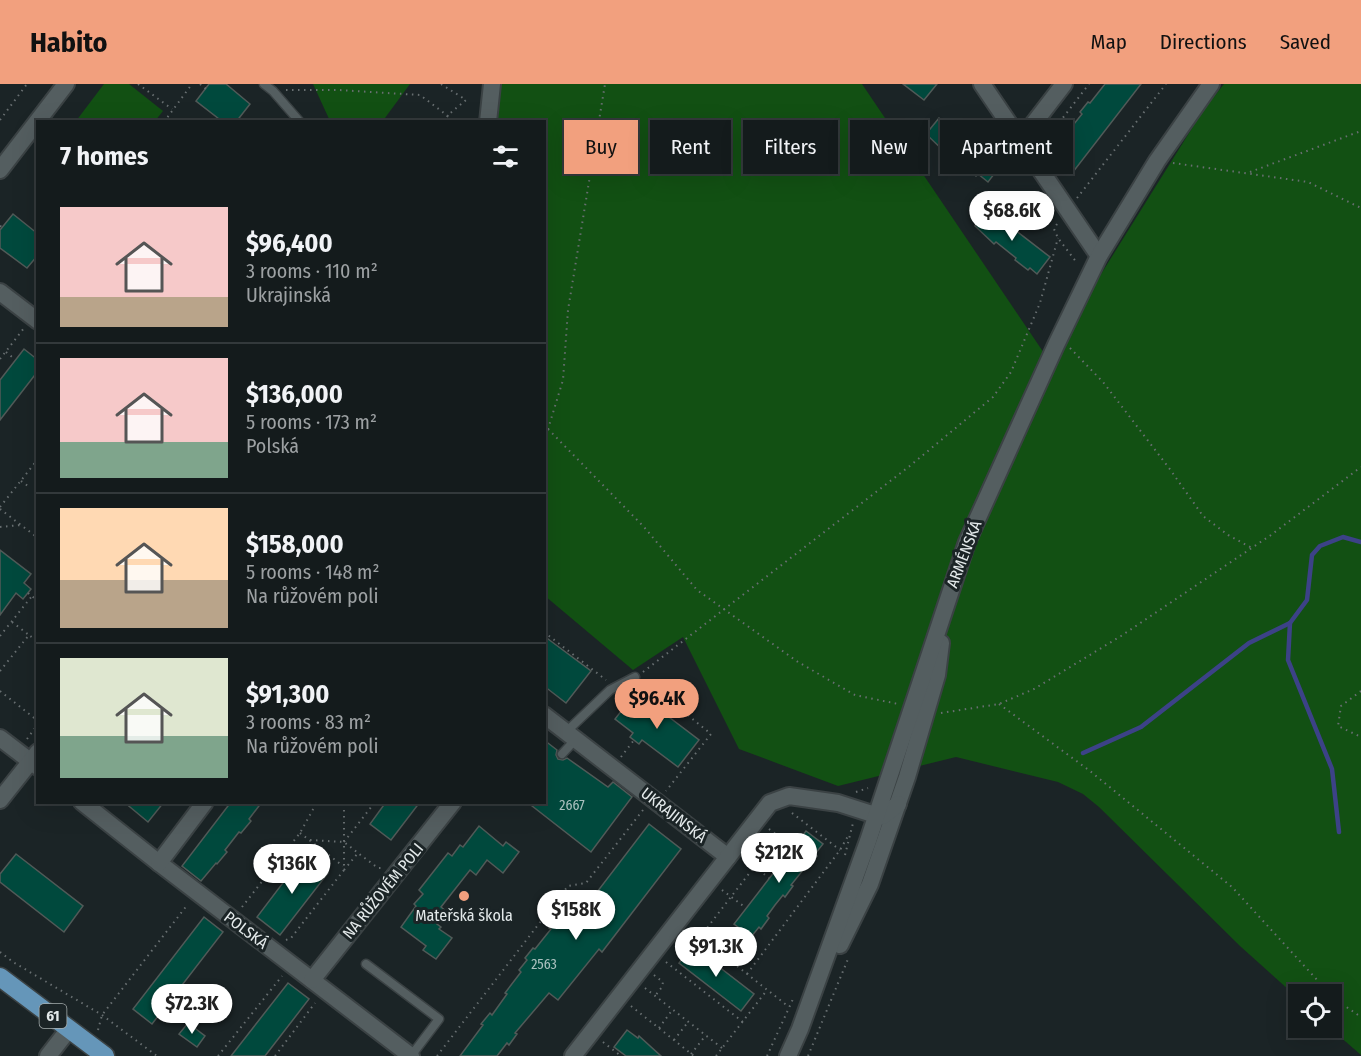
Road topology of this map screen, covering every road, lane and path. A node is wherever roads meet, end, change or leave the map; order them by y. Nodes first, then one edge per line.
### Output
1 (27, 84) edge
2 (66, 84) edge
3 (138, 84) edge
4 (192, 84) edge
5 (200, 84) edge
6 (264, 84) edge
7 (441, 84) edge
8 (492, 84) edge
9 (605, 84) edge
10 (982, 84) edge
11 (1064, 84) edge
12 (1089, 84) edge
13 (1166, 84) edge
14 (1211, 84) edge
15 (206, 88) dead end
16 (282, 90) dead end
17 (172, 110) junction
18 (448, 115) junction
19 (0, 120) edge
20 (38, 120) edge
21 (165, 120) edge
22 (298, 120) edge
23 (446, 120) edge
24 (454, 120) edge
25 (488, 120) edge
26 (1007, 120) edge
27 (1036, 120) edge
28 (1061, 120) edge
29 (36, 123) edge
30 (1361, 131) edge
31 (1157, 161) junction
32 (0, 170) edge
33 (1248, 173) junction
34 (1044, 174) edge
35 (1076, 199) dead end
36 (1361, 208) edge
37 (1058, 238) dead end
38 (1099, 256) junction
39 (0, 292) edge
40 (31, 325) edge
41 (1060, 336) junction
42 (6, 352) junction
43 (12, 357) dead end
44 (0, 359) edge
45 (548, 429) junction
46 (546, 432) edge
47 (36, 461) edge
48 (1361, 467) edge
49 (21, 480) junction
50 (28, 486) dead end
51 (0, 508) edge
52 (21, 525) junction
53 (0, 527) edge
54 (36, 536) edge
55 (1252, 548) junction
56 (28, 593) dead end
57 (35, 599) edge
58 (946, 603) junction
59 (725, 609) junction
60 (12, 622) junction
61 (546, 634) edge
62 (29, 635) junction
63 (0, 636) edge
64 (936, 637) junction
65 (36, 640) edge
66 (0, 671) edge
67 (635, 677) dead end
68 (615, 686) junction
69 (0, 691) edge
70 (1361, 691) edge
71 (899, 704) dead end
72 (999, 704) junction
73 (934, 715) dead end
74 (546, 717) edge
75 (36, 719) edge
76 (571, 736) junction
77 (1361, 737) edge
78 (0, 738) edge
79 (634, 740) dead end
80 (562, 754) dead end
81 (619, 759) dead end
82 (35, 760) edge
83 (658, 796) junction
84 (0, 800) edge
85 (85, 804) edge
86 (203, 804) edge
87 (316, 804) edge
88 (344, 804) edge
89 (373, 804) edge
90 (451, 804) edge
91 (898, 804) junction
92 (850, 805) junction
93 (791, 812) dead end
94 (877, 814) junction
95 (763, 824) dead end
96 (850, 832) dead end
97 (300, 833) junction
98 (778, 836) junction
99 (310, 840) junction
100 (868, 841) junction
101 (344, 842) junction
102 (793, 847) dead end
103 (840, 850) junction
104 (358, 853) junction
105 (733, 856) junction
106 (159, 863) junction
107 (388, 866) dead end
108 (755, 867) junction
109 (344, 868) junction
110 (769, 878) dead end
111 (715, 885) dead end
112 (731, 898) junction
113 (191, 899) dead end
114 (746, 908) dead end
115 (239, 912) dead end
116 (684, 924) dead end
117 (700, 937) junction
118 (279, 940) dead end
119 (0, 952) edge
120 (659, 957) dead end
121 (834, 958) junction
122 (366, 964) dead end
123 (648, 970) dead end
124 (287, 974) dead end
125 (747, 974) junction
126 (0, 978) edge
127 (312, 980) junction
128 (638, 982) dead end
129 (1320, 984) edge
130 (767, 990) junction
131 (655, 996) junction
132 (319, 998) dead end
133 (624, 1001) dead end
134 (1342, 1004) edge
135 (789, 1007) dead end
136 (673, 1010) junction
137 (102, 1015) junction
138 (1361, 1017) edge
139 (688, 1022) junction
140 (742, 1022) junction
141 (659, 1028) junction
142 (69, 1029) junction
143 (800, 1029) junction
144 (98, 1033) dead end
145 (706, 1035) junction
146 (596, 1037) dead end
147 (674, 1040) junction
148 (722, 1048) junction
149 (693, 1055) edge
150 (48, 1056) edge
151 (105, 1056) edge
152 (157, 1056) edge
153 (219, 1056) edge
154 (275, 1056) edge
155 (411, 1056) edge
156 (437, 1056) edge
157 (573, 1056) edge
158 (621, 1056) edge
159 (717, 1056) edge
160 (788, 1056) edge

1 - 19 path
2 - 20 street
3 - 17 path
4 - 17 path
5 - 15 path
6 - 22 lane
7 - 18 path
8 - 25 street
9 - 45 path
10 - 26 street
11 - 27 street
12 - 28 path
13 - 35 path
14 - 31 street, ARMÉNSKÁ
16 - 18 path
17 - 21 path
18 - 23 path
18 - 24 path
29 - 32 street
30 - 33 path
31 - 33 path
31 - 38 street, ARMÉNSKÁ
33 - 36 path
34 - 38 street
37 - 59 path
38 - 41 street, ARMÉNSKÁ
39 - 40 street
40 - 42 path
41 - 55 path
41 - 58 street, ARMÉNSKÁ
42 - 43 path
42 - 44 path
45 - 46 path
45 - 59 path
47 - 49 path
48 - 55 path
49 - 50 path
49 - 51 path
51 - 52 path
52 - 53 path
52 - 54 path
55 - 72 path
56 - 57 path
57 - 60 path
58 - 64 street, ARMÉNSKÁ
58 - 91 street
59 - 71 path
59 - 83 path
60 - 62 path
60 - 63 path
61 - 68 path
62 - 65 path
62 - 66 path
64 - 92 street
64 - 94 street, ARMÉNSKÁ
67 - 68 lane
68 - 76 lane
69 - 75 path
70 - 77 path
72 - 73 path
72 - 129 path
74 - 76 street, UKRAJINSKÁ
76 - 80 lane
76 - 83 street, UKRAJINSKÁ
78 - 82 street
79 - 81 path
82 - 84 street
83 - 105 street, UKRAJINSKÁ
83 - 156 path
85 - 106 street, POLSKÁ
86 - 106 street
87 - 97 path
88 - 101 path
89 - 101 path
90 - 127 street, NA RŮŽOVÉM POLI
91 - 94 street
91 - 121 street
92 - 94 street
92 - 100 street
92 - 105 street
93 - 103 path
94 - 100 street, ARMÉNSKÁ
94 - 121 street
95 - 98 path
96 - 103 path
97 - 99 path
97 - 115 path
98 - 102 path
98 - 108 path
99 - 101 path
99 - 109 path
100 - 143 street, ARMÉNSKÁ
101 - 104 path
101 - 109 path
103 - 125 path
104 - 107 path
104 - 109 path
105 - 108 path
105 - 157 street
106 - 127 street, POLSKÁ
108 - 110 path
108 - 112 path
109 - 118 path
111 - 112 path
112 - 114 path
112 - 117 path
113 - 137 path
116 - 117 path
117 - 125 path
119 - 137 path
120 - 140 path
121 - 143 street
122 - 155 lane
123 - 131 path
124 - 153 path
125 - 130 path
126 - 142 main road, 61
127 - 155 street, POLSKÁ
128 - 131 path
130 - 135 path
130 - 140 path
131 - 136 path
132 - 154 path
133 - 141 path
134 - 138 path
136 - 139 path
136 - 141 path
137 - 144 path
137 - 152 path
139 - 145 path
139 - 147 path
140 - 148 path
141 - 147 path
142 - 150 street
142 - 151 main road, 61
143 - 160 street, ARMÉNSKÁ
145 - 148 path
145 - 149 path
146 - 158 path
147 - 149 path
148 - 159 path

